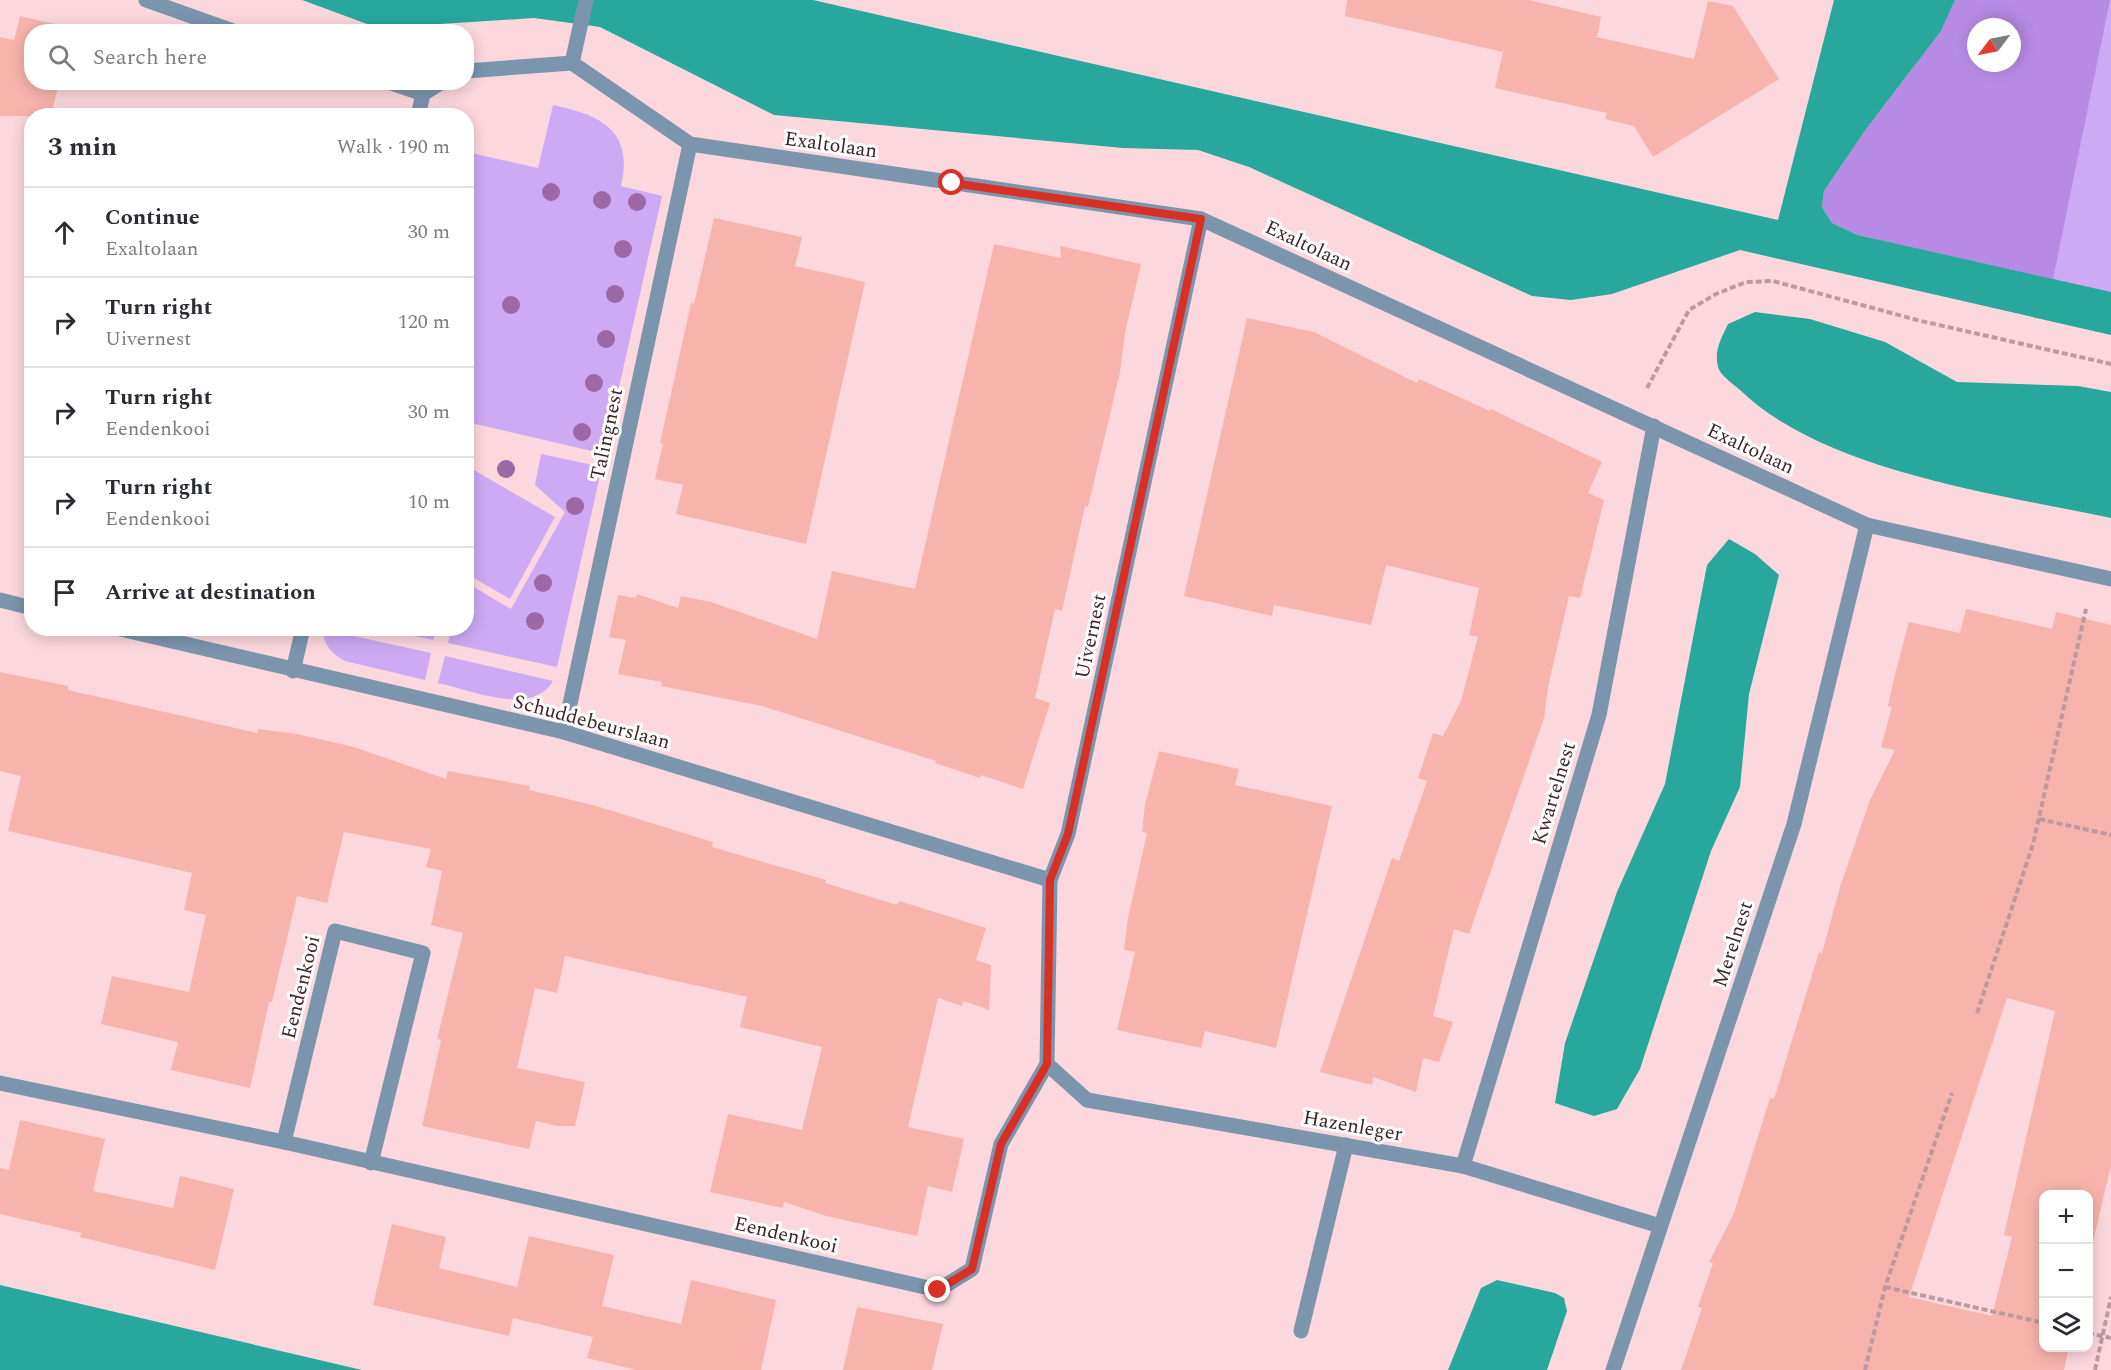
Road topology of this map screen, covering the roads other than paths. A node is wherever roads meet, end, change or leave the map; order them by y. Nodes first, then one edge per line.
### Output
1 (146, 0) edge
2 (586, 0) edge
3 (214, 24) edge
4 (572, 63) junction
5 (474, 70) edge
6 (411, 90) edge
7 (429, 90) edge
8 (423, 94) junction
9 (420, 108) edge
10 (690, 144) junction
11 (1201, 219) junction
12 (1654, 426) junction
13 (1867, 525) junction
14 (2111, 579) edge
15 (0, 600) edge
16 (24, 606) edge
17 (149, 636) edge
18 (301, 636) edge
19 (293, 671) junction
20 (564, 732) junction
21 (1050, 880) junction
22 (1047, 1064) junction
23 (0, 1083) edge
24 (284, 1142) junction
25 (1346, 1145) junction
26 (370, 1163) junction
27 (1462, 1166) junction
28 (1660, 1226) junction
29 (1301, 1331) dead end
30 (1613, 1370) edge

1 - 3 street
2 - 4 street
4 - 5 street
4 - 10 street, Exaltolaan
6 - 8 street
7 - 8 street
8 - 9 street
10 - 11 street, Exaltolaan
10 - 20 street, Talingnest
11 - 12 street, Exaltolaan
11 - 21 street, Uivernest
12 - 13 street, Exaltolaan
12 - 27 street, Kwartelnest
13 - 14 street, Exaltolaan
13 - 28 street, Merelnest
15 - 16 street
17 - 19 street, Schuddebeurslaan
18 - 19 street
19 - 20 street, Schuddebeurslaan
20 - 21 street, Schuddebeurslaan
21 - 22 street, Uivernest
22 - 25 street, Hazenleger
22 - 26 street, Eendenkooi
23 - 24 street, Eendenkooi
24 - 26 street, Eendenkooi
24 - 26 street, Eendenkooi
25 - 27 street, Hazenleger
25 - 29 street
27 - 28 street, Hazenleger
28 - 30 street, Merelnest

